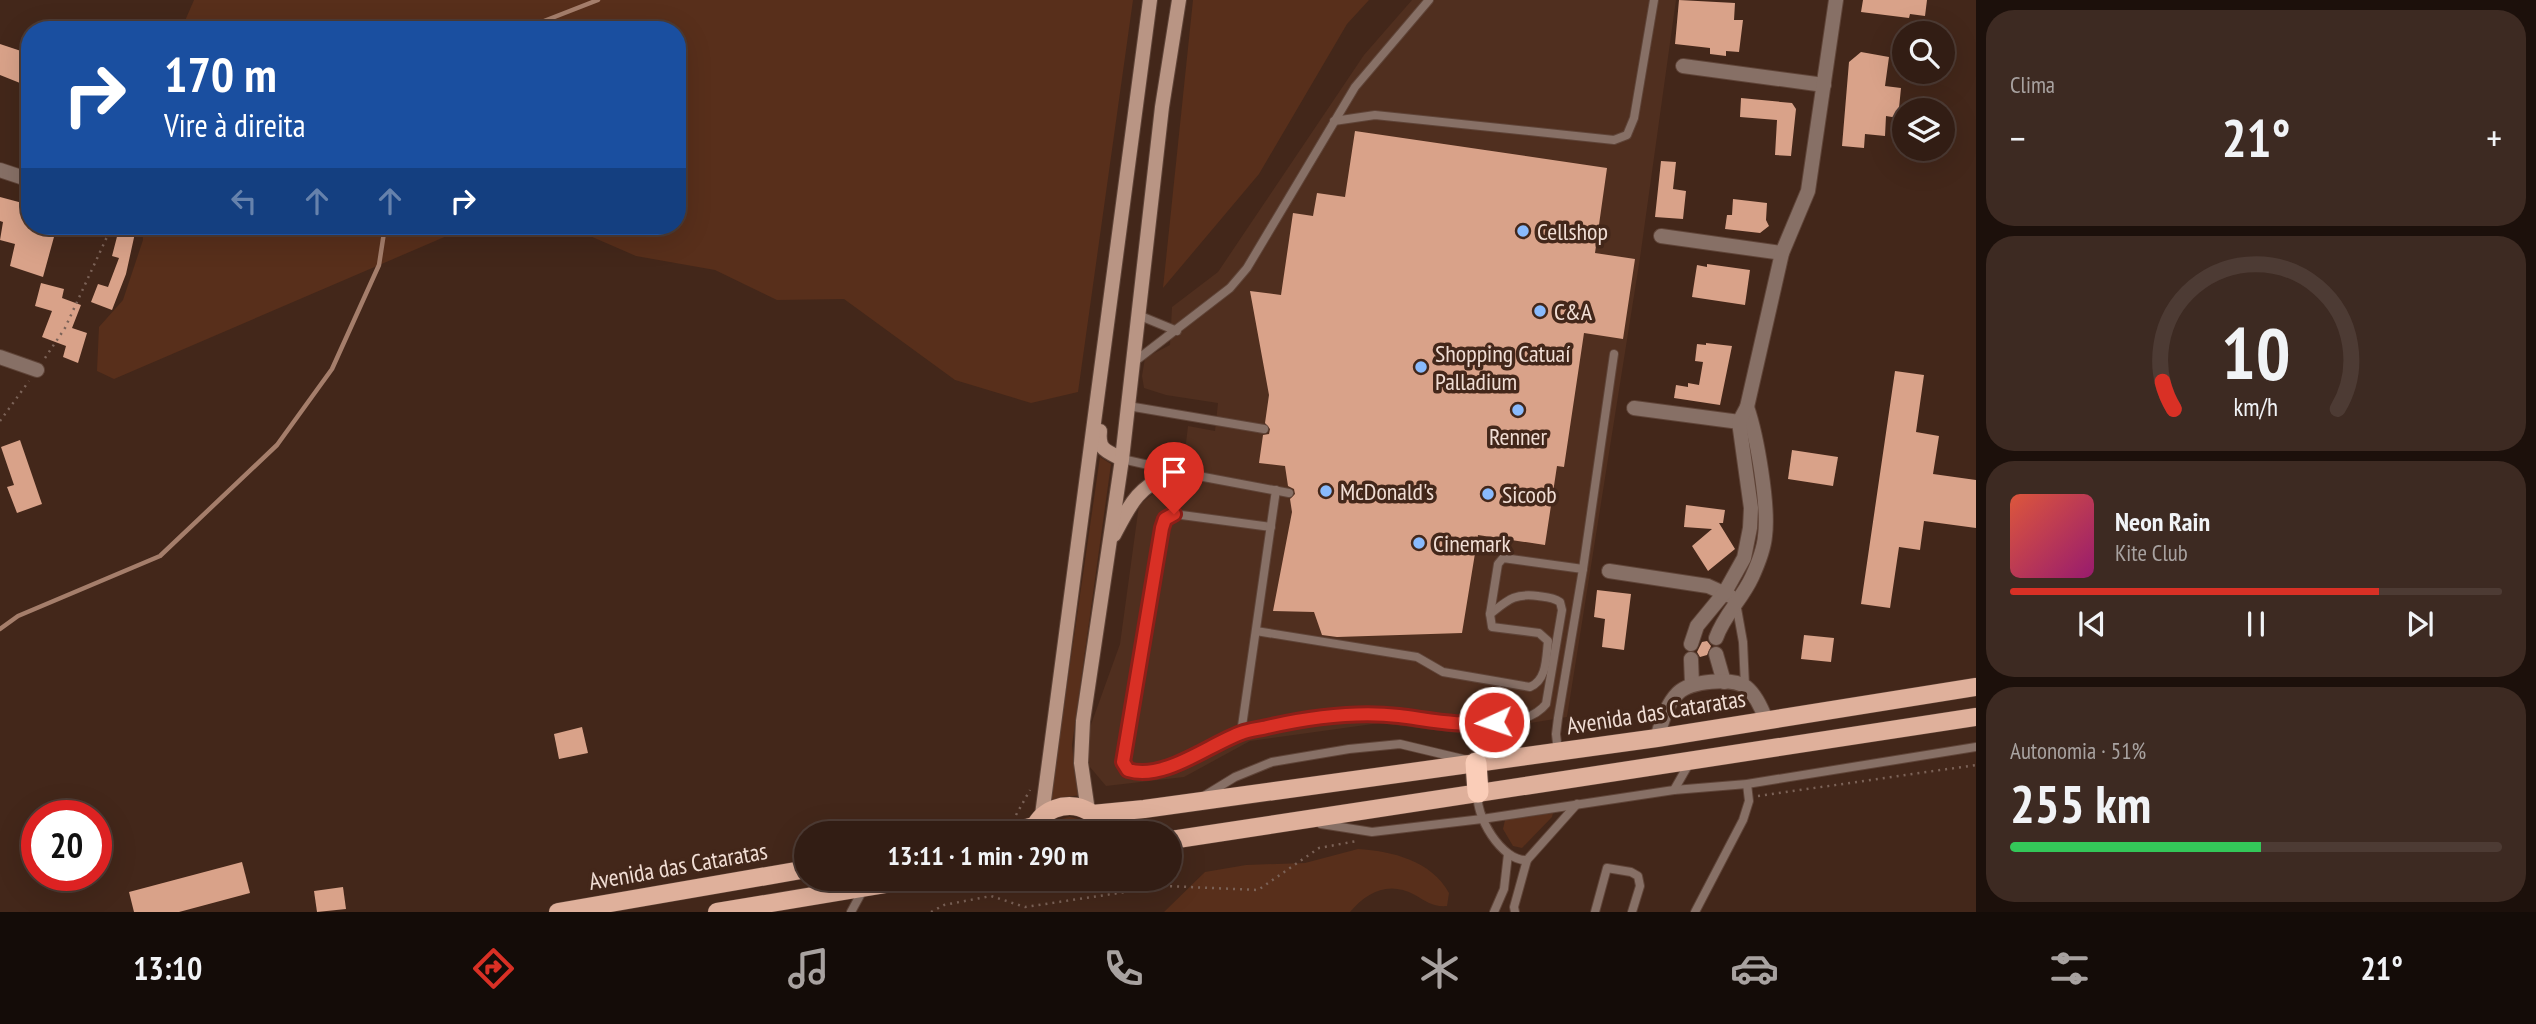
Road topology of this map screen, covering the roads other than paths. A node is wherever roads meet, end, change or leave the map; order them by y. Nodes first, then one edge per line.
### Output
1 (1150, 0) edge
2 (1179, 0) edge
3 (1429, 0) edge
4 (1654, 0) edge
5 (1836, 0) edge
6 (1683, 66) dead end
7 (1824, 85) junction
8 (1334, 121) junction
9 (0, 170) edge
10 (21, 177) edge
11 (1661, 236) dead end
12 (1782, 253) junction
13 (1138, 315) junction
14 (1177, 331) junction
15 (1614, 354) dead end
16 (1104, 356) junction
17 (0, 357) edge
18 (1133, 363) junction
19 (37, 370) road end
20 (1128, 406) junction
21 (1634, 408) dead end
22 (1745, 423) junction
23 (1264, 429) dead end
24 (1122, 459) junction
25 (1172, 471) junction
26 (1276, 490) junction
27 (1289, 493) dead end
28 (1270, 527) junction
29 (1109, 546) junction
30 (1583, 569) junction
31 (1609, 571) dead end
32 (1730, 597) junction
33 (1490, 614) junction
34 (1256, 631) junction
35 (1716, 638) dead end
36 (1716, 654) dead end
37 (1724, 682) junction
38 (1692, 684) junction
39 (1745, 686) junction
40 (1976, 687) edge
41 (1976, 717) edge
42 (1766, 720) junction
43 (1241, 733) junction
44 (1657, 738) junction
45 (1976, 747) edge
46 (1558, 752) junction
47 (1691, 760) junction
48 (1476, 763) junction
49 (1747, 784) junction
50 (1674, 790) junction
51 (1478, 792) junction
52 (1194, 802) junction
53 (1577, 804) junction
54 (1090, 812) junction
55 (1294, 819) junction
56 (1482, 820) junction
57 (1037, 821) edge
58 (1041, 821) edge
59 (1097, 821) edge
60 (1182, 838) edge
61 (1507, 854) junction
62 (1527, 860) junction
63 (794, 871) edge
64 (852, 891) edge
65 (862, 891) edge
66 (788, 907) edge
67 (558, 912) edge
68 (717, 912) edge
69 (851, 912) edge
70 (1494, 912) edge
71 (1515, 912) edge
72 (1595, 912) edge
73 (1632, 912) edge
74 (1695, 912) edge

1 - 16 street
2 - 13 street
3 - 8 lane
4 - 8 lane
5 - 7 street
6 - 7 street
7 - 12 street
8 - 14 lane
9 - 10 street
11 - 12 street
12 - 22 street
13 - 14 lane
13 - 18 street
14 - 18 lane
15 - 30 lane
16 - 24 street
16 - 57 street
17 - 19 street
18 - 20 street
20 - 23 lane
20 - 24 street
21 - 22 street
22 - 32 street
24 - 25 lane
24 - 29 street
25 - 26 lane
25 - 29 street
26 - 27 lane
26 - 28 lane
28 - 34 lane
28 - 43 lane
29 - 54 street
30 - 33 lane
30 - 46 lane
31 - 32 street
32 - 35 street
32 - 38 street
32 - 39 lane
33 - 34 lane
33 - 43 lane
34 - 43 lane
36 - 37 street
37 - 38 street
37 - 39 street
38 - 44 street
39 - 42 street
40 - 42 main road, Avenida das Cataratas
41 - 47 main road
42 - 44 main road, Avenida das Cataratas
44 - 46 main road, Avenida das Cataratas
45 - 49 lane
46 - 48 main road, Avenida das Cataratas
47 - 50 lane
47 - 51 main road
48 - 51 highway
48 - 52 main road, Avenida das Cataratas
48 - 52 lane
49 - 50 lane
49 - 74 lane
50 - 53 lane
51 - 55 main road
51 - 56 lane
52 - 54 main road, Avenida das Cataratas
53 - 56 lane
53 - 62 lane
54 - 58 main road, Avenida das Cataratas
54 - 59 main road
55 - 56 lane
55 - 60 main road
56 - 61 lane
61 - 62 lane
61 - 70 lane
62 - 71 lane
63 - 67 main road, Avenida das Cataratas
64 - 66 main road
65 - 69 lane
66 - 68 main road
72 - 73 lane

